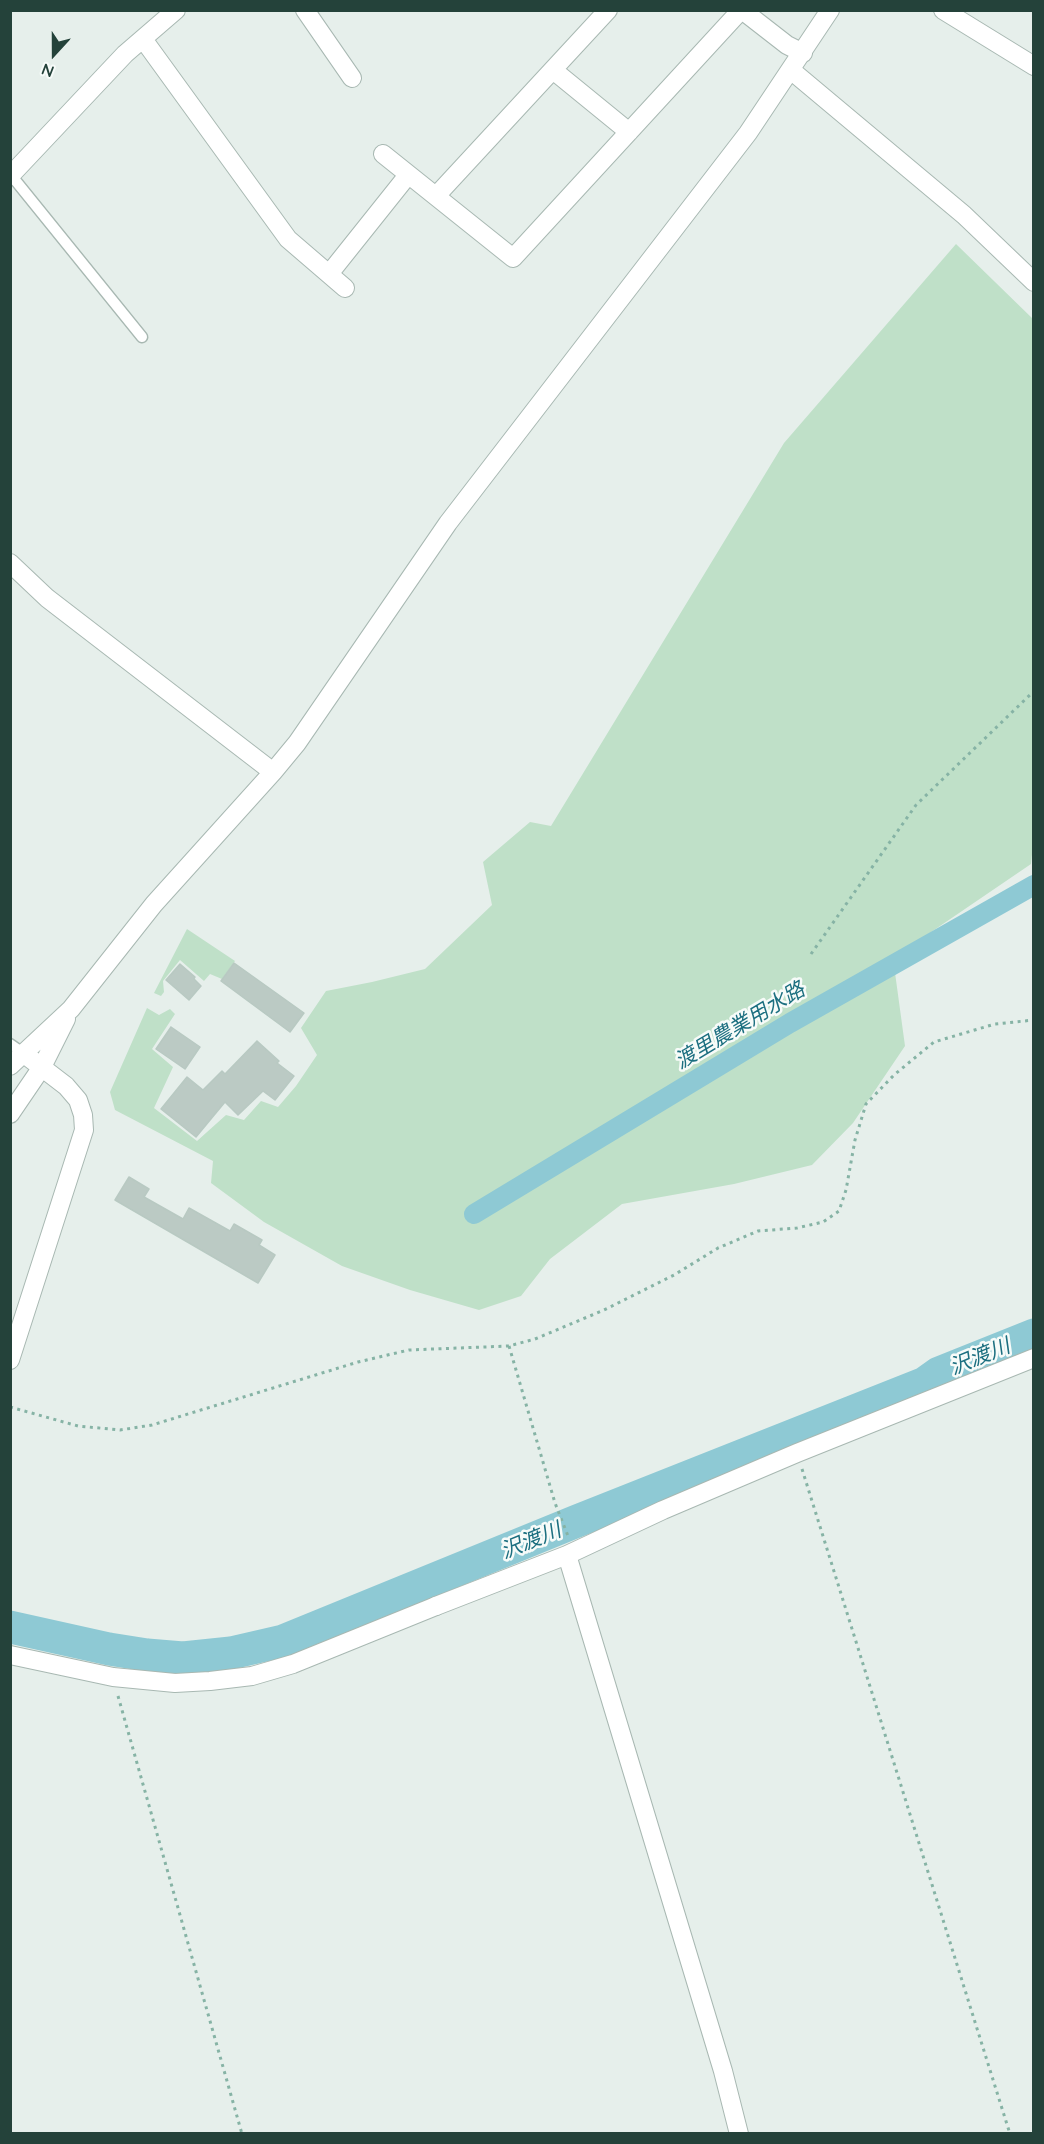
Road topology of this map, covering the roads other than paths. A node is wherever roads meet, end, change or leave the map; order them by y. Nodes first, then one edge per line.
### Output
1 (176, 10) edge
2 (304, 10) edge
3 (608, 10) edge
4 (741, 10) edge
5 (830, 10) edge
6 (943, 10) edge
7 (143, 39) junction
8 (803, 53) junction
9 (1034, 66) edge
10 (553, 70) junction
11 (792, 71) junction
12 (352, 78) dead end
13 (629, 132) junction
14 (384, 154) dead end
15 (408, 175) junction
16 (11, 176) edge
17 (436, 196) junction
18 (329, 274) junction
19 (1034, 282) edge
20 (345, 288) dead end
21 (142, 337) dead end
22 (10, 563) edge
23 (273, 772) junction
24 (71, 1009) junction
25 (15, 1054) edge
26 (42, 1067) junction
27 (10, 1114) edge
28 (1034, 1358) edge
29 (10, 1360) edge
30 (567, 1555) junction
31 (10, 1655) edge
32 (739, 2133) edge

1 - 7 street
2 - 12 street
3 - 10 street
4 - 8 street
4 - 13 street
5 - 8 street
6 - 9 street
7 - 16 street
7 - 18 street
8 - 11 street
10 - 13 street
10 - 17 street
11 - 19 street
11 - 23 street
13 - 17 street
14 - 15 street
15 - 17 street
15 - 18 street
16 - 21 lane
18 - 20 street
22 - 23 street
23 - 24 street
24 - 25 street
24 - 26 street
25 - 26 street
26 - 27 street
26 - 29 street
28 - 30 street
30 - 31 street
30 - 32 street

